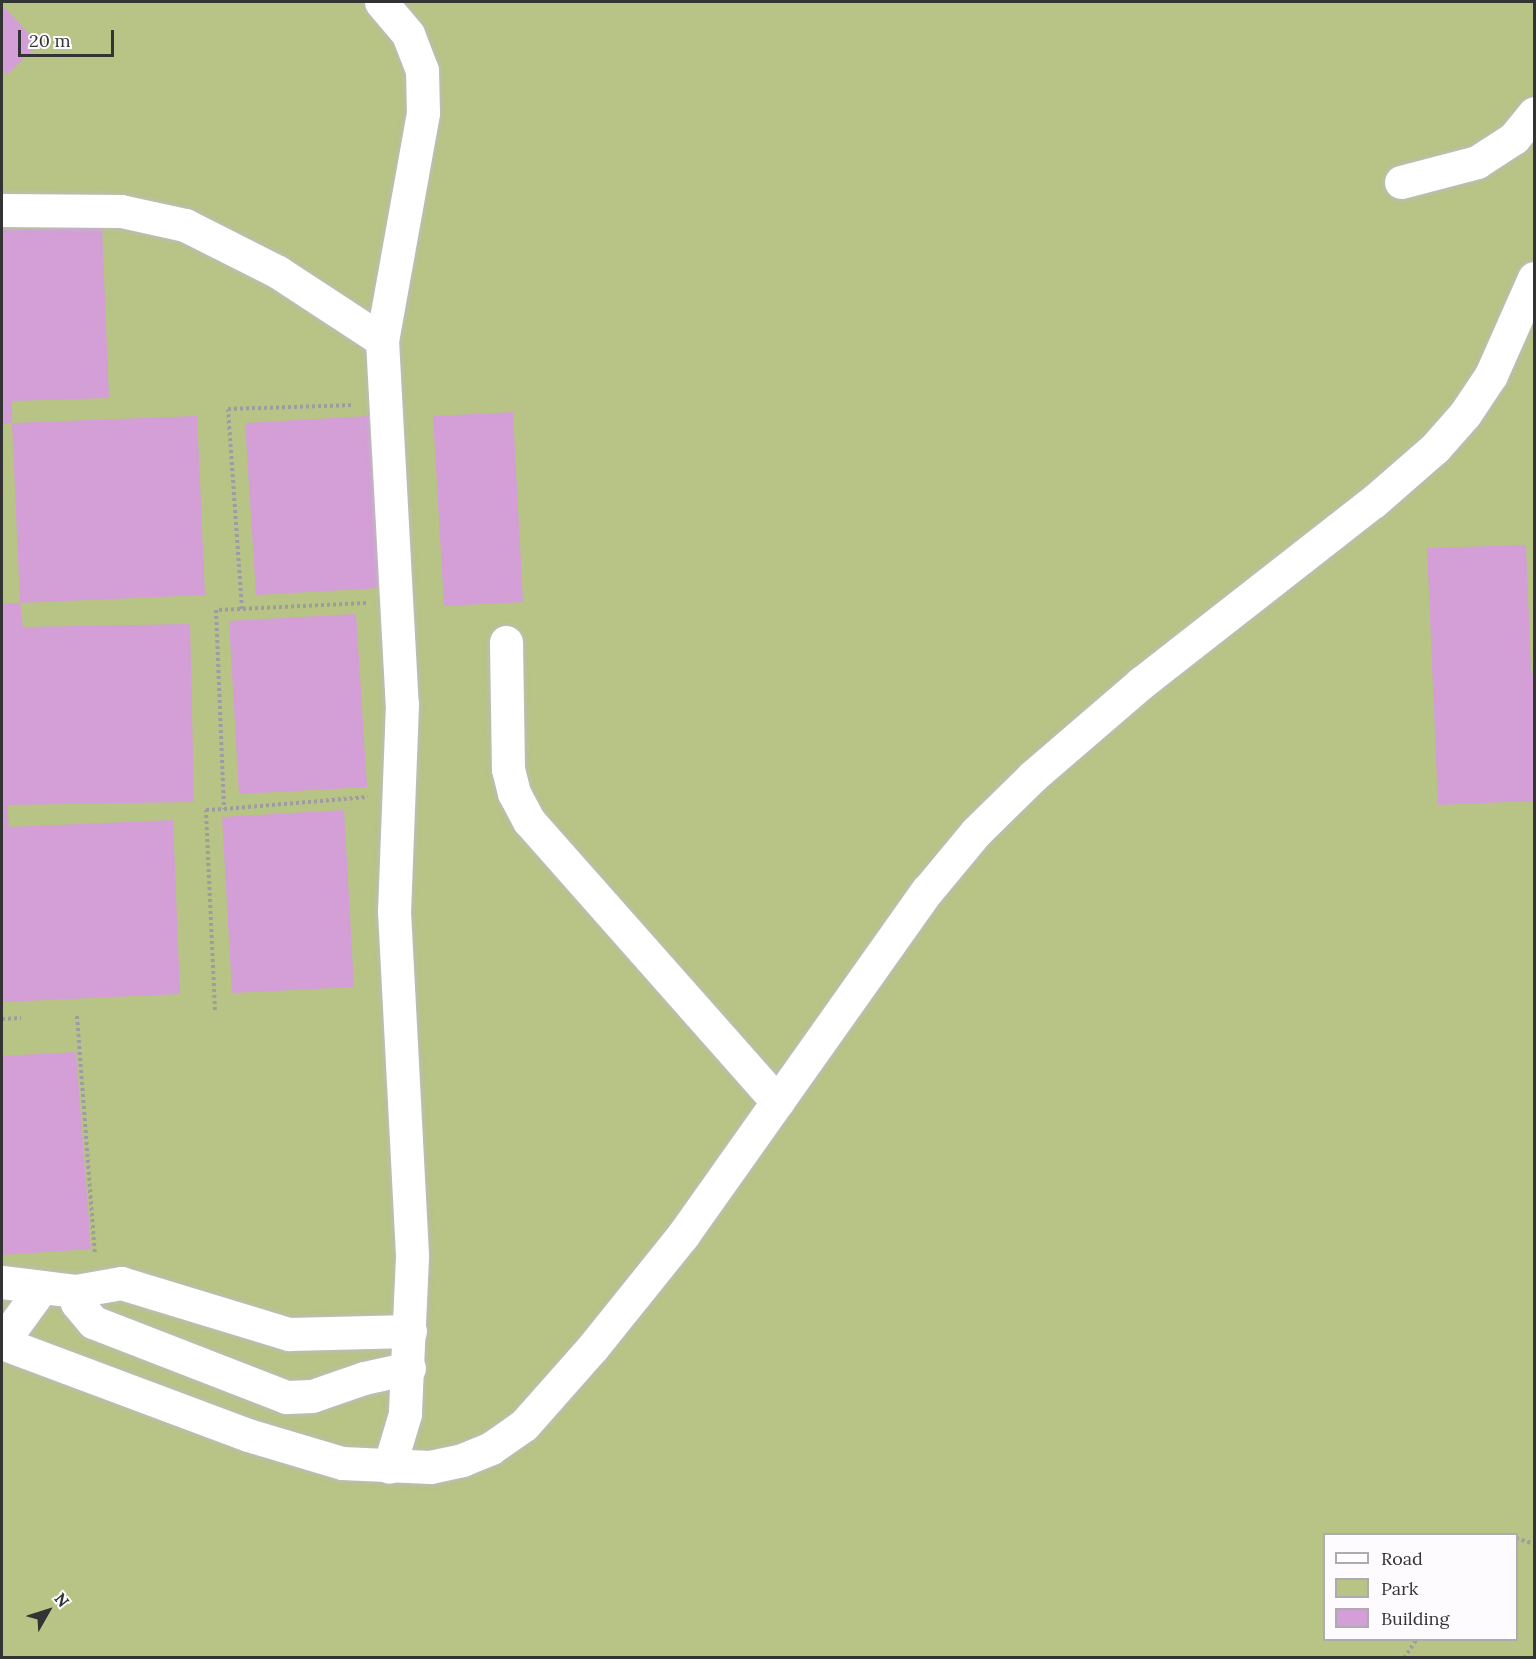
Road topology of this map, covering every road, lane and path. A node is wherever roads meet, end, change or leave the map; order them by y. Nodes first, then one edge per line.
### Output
1 (381, 2) edge
2 (1534, 113) edge
3 (1401, 182) dead end
4 (2, 210) edge
5 (1534, 278) edge
6 (382, 340) junction
7 (385, 404) junction
8 (396, 602) junction
9 (242, 609) junction
10 (506, 642) dead end
11 (396, 795) junction
12 (224, 809) junction
13 (215, 1010) dead end
14 (77, 1016) dead end
15 (21, 1018) dead end
16 (2, 1019) edge
17 (778, 1102) junction
18 (83, 1256) dead end
19 (2, 1282) edge
20 (42, 1287) junction
21 (76, 1291) junction
22 (410, 1331) junction
23 (361, 1334) junction
24 (2, 1343) edge
25 (409, 1368) junction
26 (364, 1378) junction
27 (389, 1467) junction
28 (1518, 1539) edge
29 (1534, 1544) edge
30 (1415, 1641) edge
31 (1404, 1658) edge

1 - 6 street
2 - 3 street
4 - 6 street
5 - 17 street
6 - 7 street
7 - 8 street
7 - 9 path
8 - 9 path
8 - 11 street
9 - 12 path
10 - 17 street
11 - 12 path
11 - 22 street
12 - 13 path
14 - 18 path
15 - 16 path
17 - 27 street
19 - 20 street
20 - 21 street
20 - 24 street
21 - 23 street
21 - 26 street
22 - 23 street
22 - 25 street
23 - 26 street
24 - 27 street
25 - 26 street
25 - 27 street
28 - 29 path
30 - 31 path

